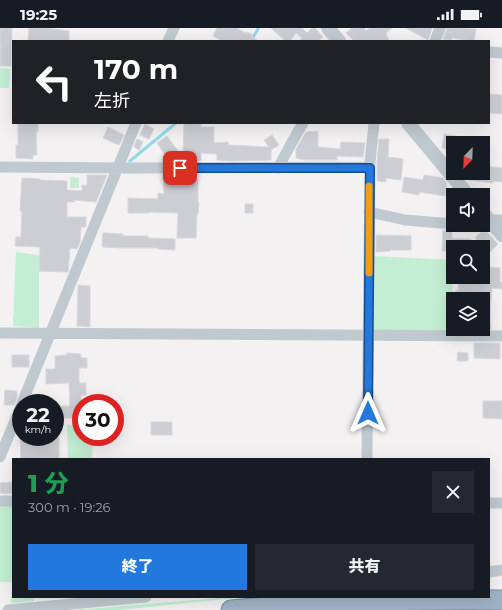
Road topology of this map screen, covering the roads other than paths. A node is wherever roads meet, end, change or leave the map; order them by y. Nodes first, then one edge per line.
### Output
1 (174, 28) edge
2 (328, 28) edge
3 (440, 28) edge
4 (168, 40) edge
5 (338, 40) edge
6 (435, 40) edge
7 (490, 52) edge
8 (502, 53) edge
9 (136, 124) edge
10 (302, 124) edge
11 (374, 124) edge
12 (409, 124) edge
13 (0, 167) edge
14 (117, 168) junction
15 (278, 168) junction
16 (370, 168) junction
17 (462, 188) edge
18 (369, 212) junction
19 (491, 218) edge
20 (446, 223) edge
21 (502, 235) edge
22 (0, 333) edge
23 (50, 333) junction
24 (368, 335) junction
25 (502, 336) edge
26 (26, 394) edge
27 (12, 428) edge
28 (0, 457) edge
29 (367, 458) edge
30 (0, 501) edge
31 (12, 501) edge
32 (490, 503) edge
33 (502, 503) edge
34 (502, 570) edge
35 (490, 572) edge
36 (502, 587) edge
37 (490, 588) edge
38 (135, 598) edge
39 (393, 598) edge
40 (502, 600) edge
41 (362, 602) junction
42 (8, 610) edge
43 (231, 610) edge

1 - 4 street
2 - 5 street
3 - 6 street
7 - 8 street
9 - 14 street
10 - 15 street
11 - 16 street
12 - 17 street
13 - 14 street
14 - 15 street
14 - 23 street
15 - 16 street
16 - 18 street
18 - 20 street
18 - 24 street
19 - 21 street
22 - 23 street
23 - 24 street
23 - 26 street
24 - 25 street
24 - 29 street
27 - 28 street
30 - 31 street
32 - 33 street
34 - 35 street
36 - 37 highway
38 - 42 street
39 - 41 highway
40 - 41 highway
41 - 43 highway

